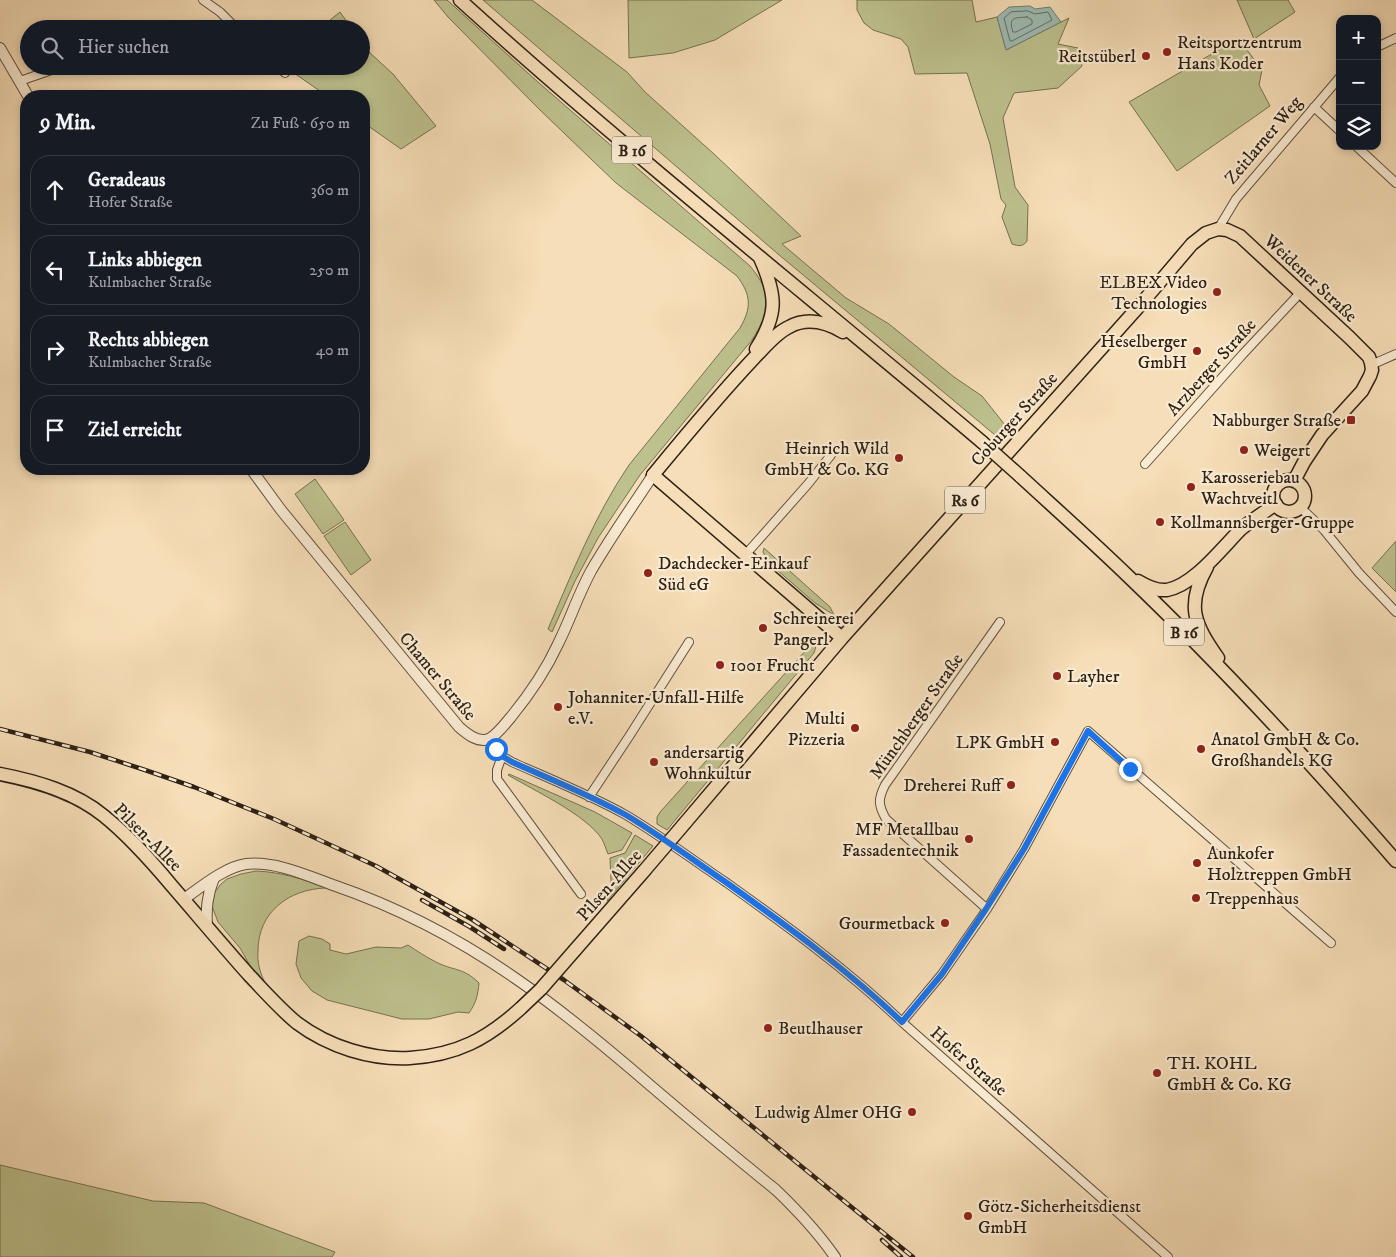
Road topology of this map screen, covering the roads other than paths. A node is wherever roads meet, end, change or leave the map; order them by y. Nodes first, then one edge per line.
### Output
1 (203, 0) edge
2 (460, 0) edge
3 (228, 20) edge
4 (1396, 38) edge
5 (1381, 45) edge
6 (0, 48) edge
7 (37, 75) edge
8 (20, 81) junction
9 (1336, 82) edge
10 (25, 90) edge
11 (1314, 107) junction
12 (1336, 127) edge
13 (1360, 150) edge
14 (1396, 183) edge
15 (1218, 229) junction
16 (758, 254) junction
17 (1301, 292) junction
18 (865, 344) junction
19 (1396, 354) edge
20 (1372, 366) junction
21 (742, 371) junction
22 (831, 455) dead end
23 (1145, 464) dead end
24 (255, 475) edge
25 (653, 476) junction
26 (1294, 481) junction
27 (1276, 504) junction
28 (1300, 507) junction
29 (746, 554) junction
30 (1211, 561) junction
31 (1129, 577) junction
32 (1396, 612) edge
33 (1000, 622) dead end
34 (842, 638) junction
35 (689, 642) dead end
36 (1238, 687) junction
37 (490, 738) junction
38 (502, 756) junction
39 (0, 774) edge
40 (589, 797) junction
41 (1396, 861) edge
42 (214, 878) junction
43 (581, 894) dead end
44 (184, 899) junction
45 (986, 909) junction
46 (207, 927) junction
47 (1331, 943) dead end
48 (902, 1022) junction
49 (835, 1257) edge
50 (1168, 1257) edge

1 - 3 street
2 - 16 main road, B 16
4 - 5 street
6 - 8 street
7 - 8 street
8 - 10 street
9 - 11 street, Zeitlarner Weg
11 - 12 street
11 - 15 street, Zeitlarner Weg
13 - 14 street
15 - 17 main road, Weidener Straße
15 - 34 main road, Coburger Straße / Rs 6
16 - 18 main road, B 16
16 - 21 main road, B 16
17 - 20 main road, Weidener Straße
17 - 23 street, Arzberger Straße
18 - 21 main road, B 16
18 - 31 main road, B 16, bridge
19 - 20 street
20 - 26 main road
21 - 25 main road
22 - 29 street
24 - 37 street, Chamer Straße
25 - 29 main road
25 - 37 street
26 - 27 main road
26 - 28 main road
27 - 28 main road
27 - 30 main road
28 - 32 street
29 - 34 main road
30 - 31 main road, B 16
30 - 36 main road, B 16
31 - 36 main road, B 16
33 - 45 street, Münchberger Straße
34 - 46 main road, Pilsen-Allee, bridge
35 - 40 street
36 - 41 main road, B 16
37 - 38 street, Hofer Straße
38 - 40 street, Hofer Straße
38 - 43 street
39 - 44 main road, Pilsen-Allee
40 - 48 street, Hofer Straße
42 - 44 street
42 - 46 street
42 - 49 street
44 - 46 main road, Pilsen-Allee
45 - 47 street
45 - 48 street
48 - 50 street, Hofer Straße

